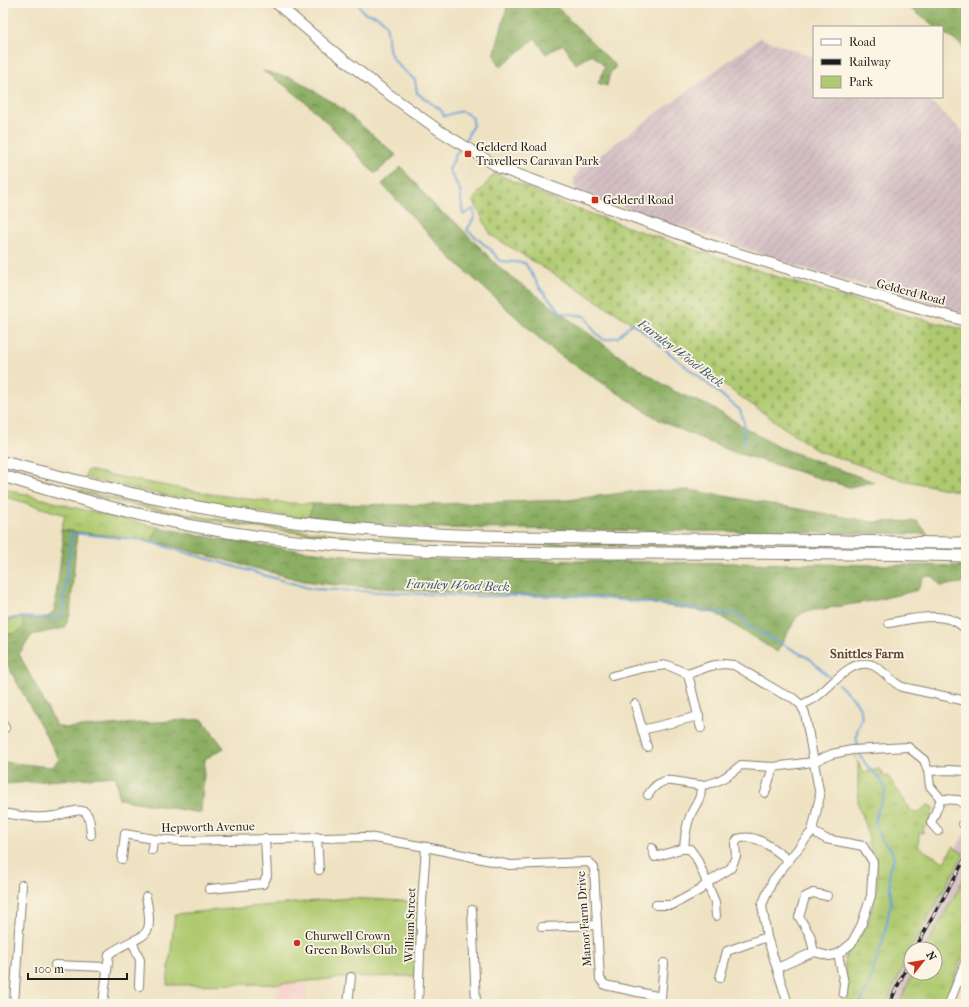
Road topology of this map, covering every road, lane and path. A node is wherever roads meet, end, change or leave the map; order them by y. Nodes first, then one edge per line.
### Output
1 (276, 3) edge
2 (966, 321) edge
3 (3, 462) edge
4 (3, 476) edge
5 (966, 543) edge
6 (966, 556) edge
7 (889, 623) dead end
8 (966, 630) edge
9 (688, 674) junction
10 (612, 676) dead end
11 (966, 701) edge
12 (635, 704) dead end
13 (801, 705) junction
14 (699, 716) junction
15 (701, 728) dead end
16 (642, 730) junction
17 (647, 747) dead end
18 (813, 762) junction
19 (773, 767) junction
20 (928, 771) junction
21 (966, 771) edge
22 (701, 785) junction
23 (765, 793) dead end
24 (648, 795) dead end
25 (941, 799) junction
26 (966, 805) edge
27 (3, 814) edge
28 (812, 831) junction
29 (938, 831) dead end
30 (91, 835) dead end
31 (317, 837) junction
32 (265, 838) junction
33 (153, 840) junction
34 (426, 847) junction
35 (652, 848) dead end
36 (684, 848) junction
37 (152, 850) dead end
38 (122, 859) dead end
39 (788, 860) junction
40 (319, 870) dead end
41 (707, 883) junction
42 (22, 885) dead end
43 (209, 889) dead end
44 (827, 896) dead end
45 (146, 897) dead end
46 (656, 906) dead end
47 (472, 910) dead end
48 (716, 916) dead end
49 (597, 925) junction
50 (542, 928) dead end
51 (767, 938) junction
52 (132, 941) junction
53 (814, 952) junction
54 (838, 954) junction
55 (966, 960) edge
56 (664, 963) dead end
57 (55, 965) dead end
58 (106, 968) junction
59 (777, 968) junction
60 (351, 977) dead end
61 (720, 978) dead end
62 (139, 986) dead end
63 (843, 993) dead end
64 (661, 1000) edge
65 (14, 1004) edge
66 (104, 1004) edge
67 (348, 1004) edge
68 (418, 1004) edge
69 (476, 1004) edge
70 (788, 1004) edge
71 (950, 1004) edge

1 - 2 main road, Gelderd Road
3 - 5 highway
4 - 6 highway
7 - 8 street
9 - 10 street
9 - 13 street
9 - 14 street
11 - 13 street
12 - 16 street
13 - 18 street
14 - 15 street
14 - 16 street
16 - 17 street
18 - 19 street
18 - 20 street
18 - 28 street
19 - 22 street
19 - 23 street
20 - 21 street
20 - 25 street
22 - 24 street
22 - 36 street
25 - 26 street
25 - 29 street
27 - 30 street
28 - 39 street
28 - 54 street
31 - 32 street, Hepworth Avenue
31 - 34 street, Hepworth Avenue
31 - 40 street
32 - 33 street, Hepworth Avenue
32 - 43 street
33 - 37 street
33 - 38 street, Hepworth Avenue
34 - 49 street, Manor Farm Drive
34 - 68 street, William Street
35 - 36 street
36 - 41 street
39 - 41 street
39 - 51 street
41 - 46 street
41 - 48 street
42 - 65 street
44 - 53 street
45 - 52 street
47 - 69 street
49 - 50 street
49 - 64 street, Manor Farm Drive
51 - 59 street
51 - 61 street
52 - 58 street
52 - 62 street
53 - 54 street
53 - 59 street
54 - 63 street
55 - 71 street
56 - 64 street, Manor Farm Drive
57 - 58 street
58 - 66 street
59 - 70 street
60 - 67 street

